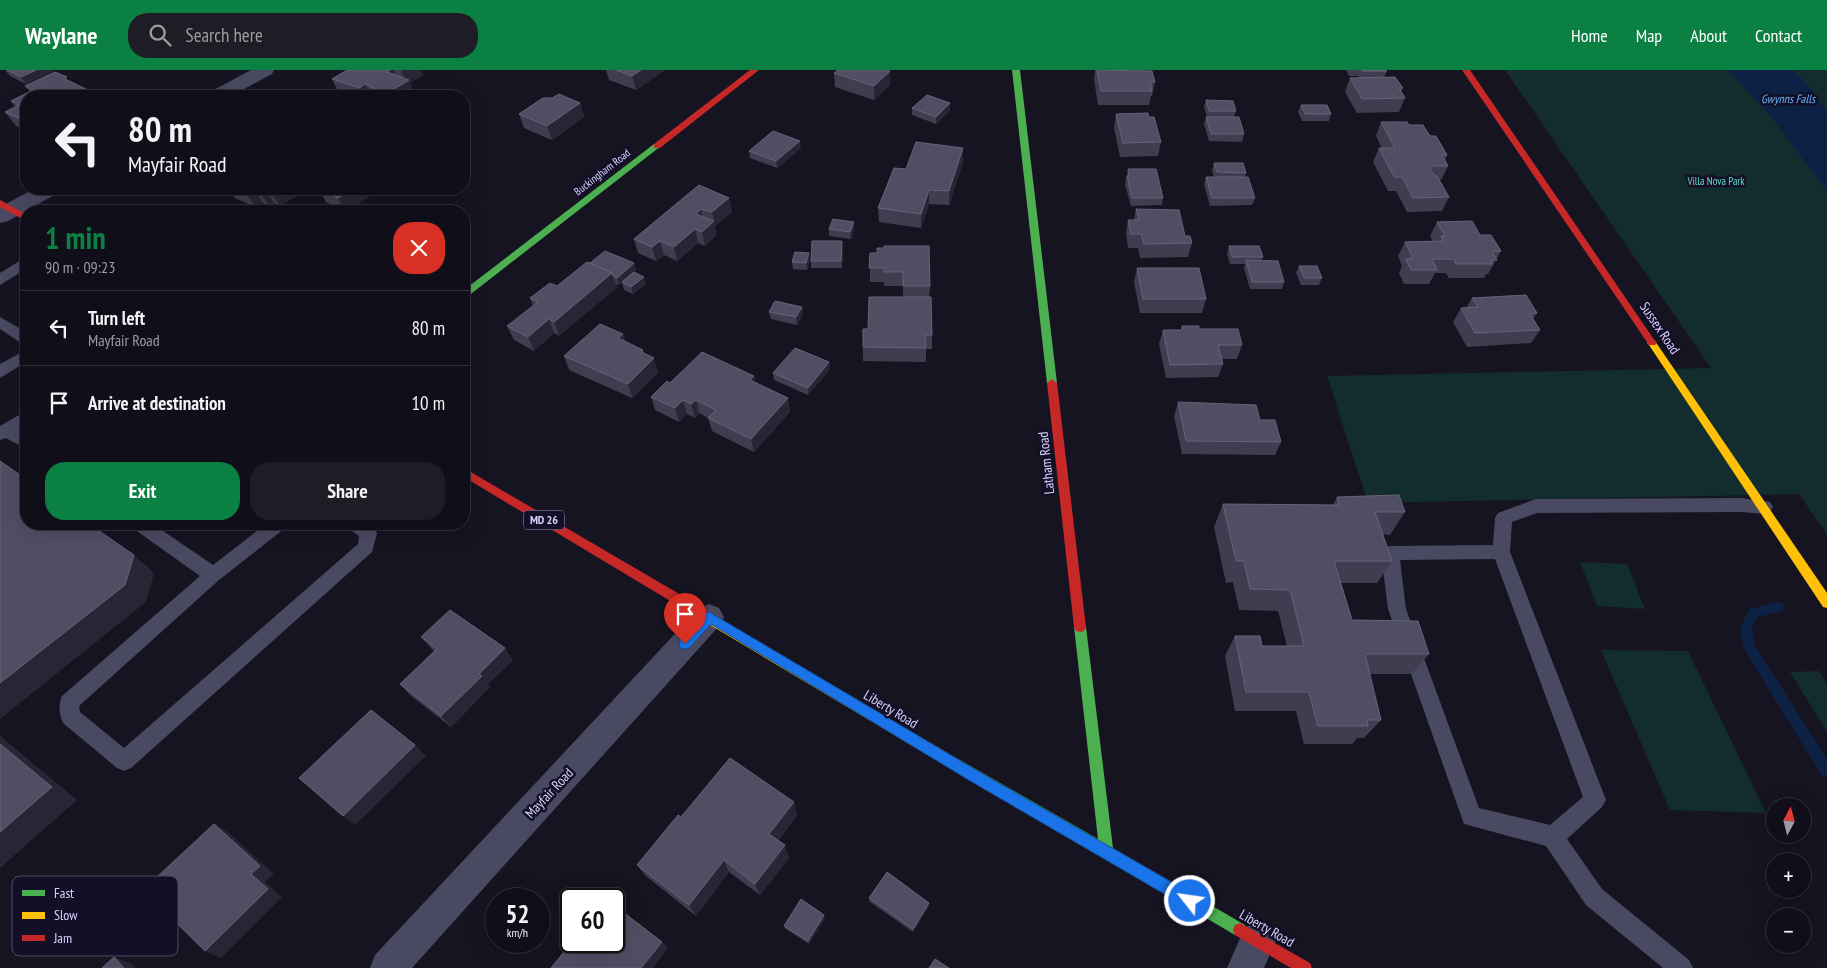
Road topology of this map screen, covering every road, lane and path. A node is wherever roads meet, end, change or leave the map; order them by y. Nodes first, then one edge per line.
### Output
1 (265, 70) edge
2 (755, 70) edge
3 (1016, 70) edge
4 (1466, 70) edge
5 (229, 90) edge
6 (39, 195) edge
7 (21, 205) edge
8 (20, 206) edge
9 (9, 212) edge
10 (20, 266) edge
11 (0, 280) edge
12 (470, 289) edge
13 (0, 322) edge
14 (20, 335) edge
15 (20, 359) edge
16 (0, 372) edge
17 (20, 421) edge
18 (4, 432) edge
19 (20, 440) edge
20 (470, 476) edge
21 (1764, 507) junction
22 (148, 530) edge
23 (270, 530) edge
24 (364, 530) edge
25 (1502, 552) junction
26 (213, 576) junction
27 (1827, 604) edge
28 (709, 617) junction
29 (1553, 837) junction
30 (1106, 852) junction
31 (1252, 954) edge
32 (388, 968) edge
33 (1305, 968) edge
34 (1682, 968) edge

1 - 5 street
2 - 12 street, Buckingham Road
3 - 30 street, Latham Road
4 - 21 street, Sussex Road
6 - 7 street
8 - 9 street
10 - 11 lane
13 - 14 lane
15 - 16 lane
17 - 18 lane
18 - 19 lane
20 - 28 street, Liberty Road / MD 26
21 - 25 lane
21 - 27 street, Sussex Road
22 - 26 lane
23 - 26 lane
24 - 26 lane
25 - 29 lane
25 - 29 lane
28 - 30 street, Liberty Road / MD 26
28 - 32 street, Mayfair Road
29 - 34 lane
30 - 31 street, Liberty Road / MD 26
31 - 33 street, Liberty Road / MD 26

